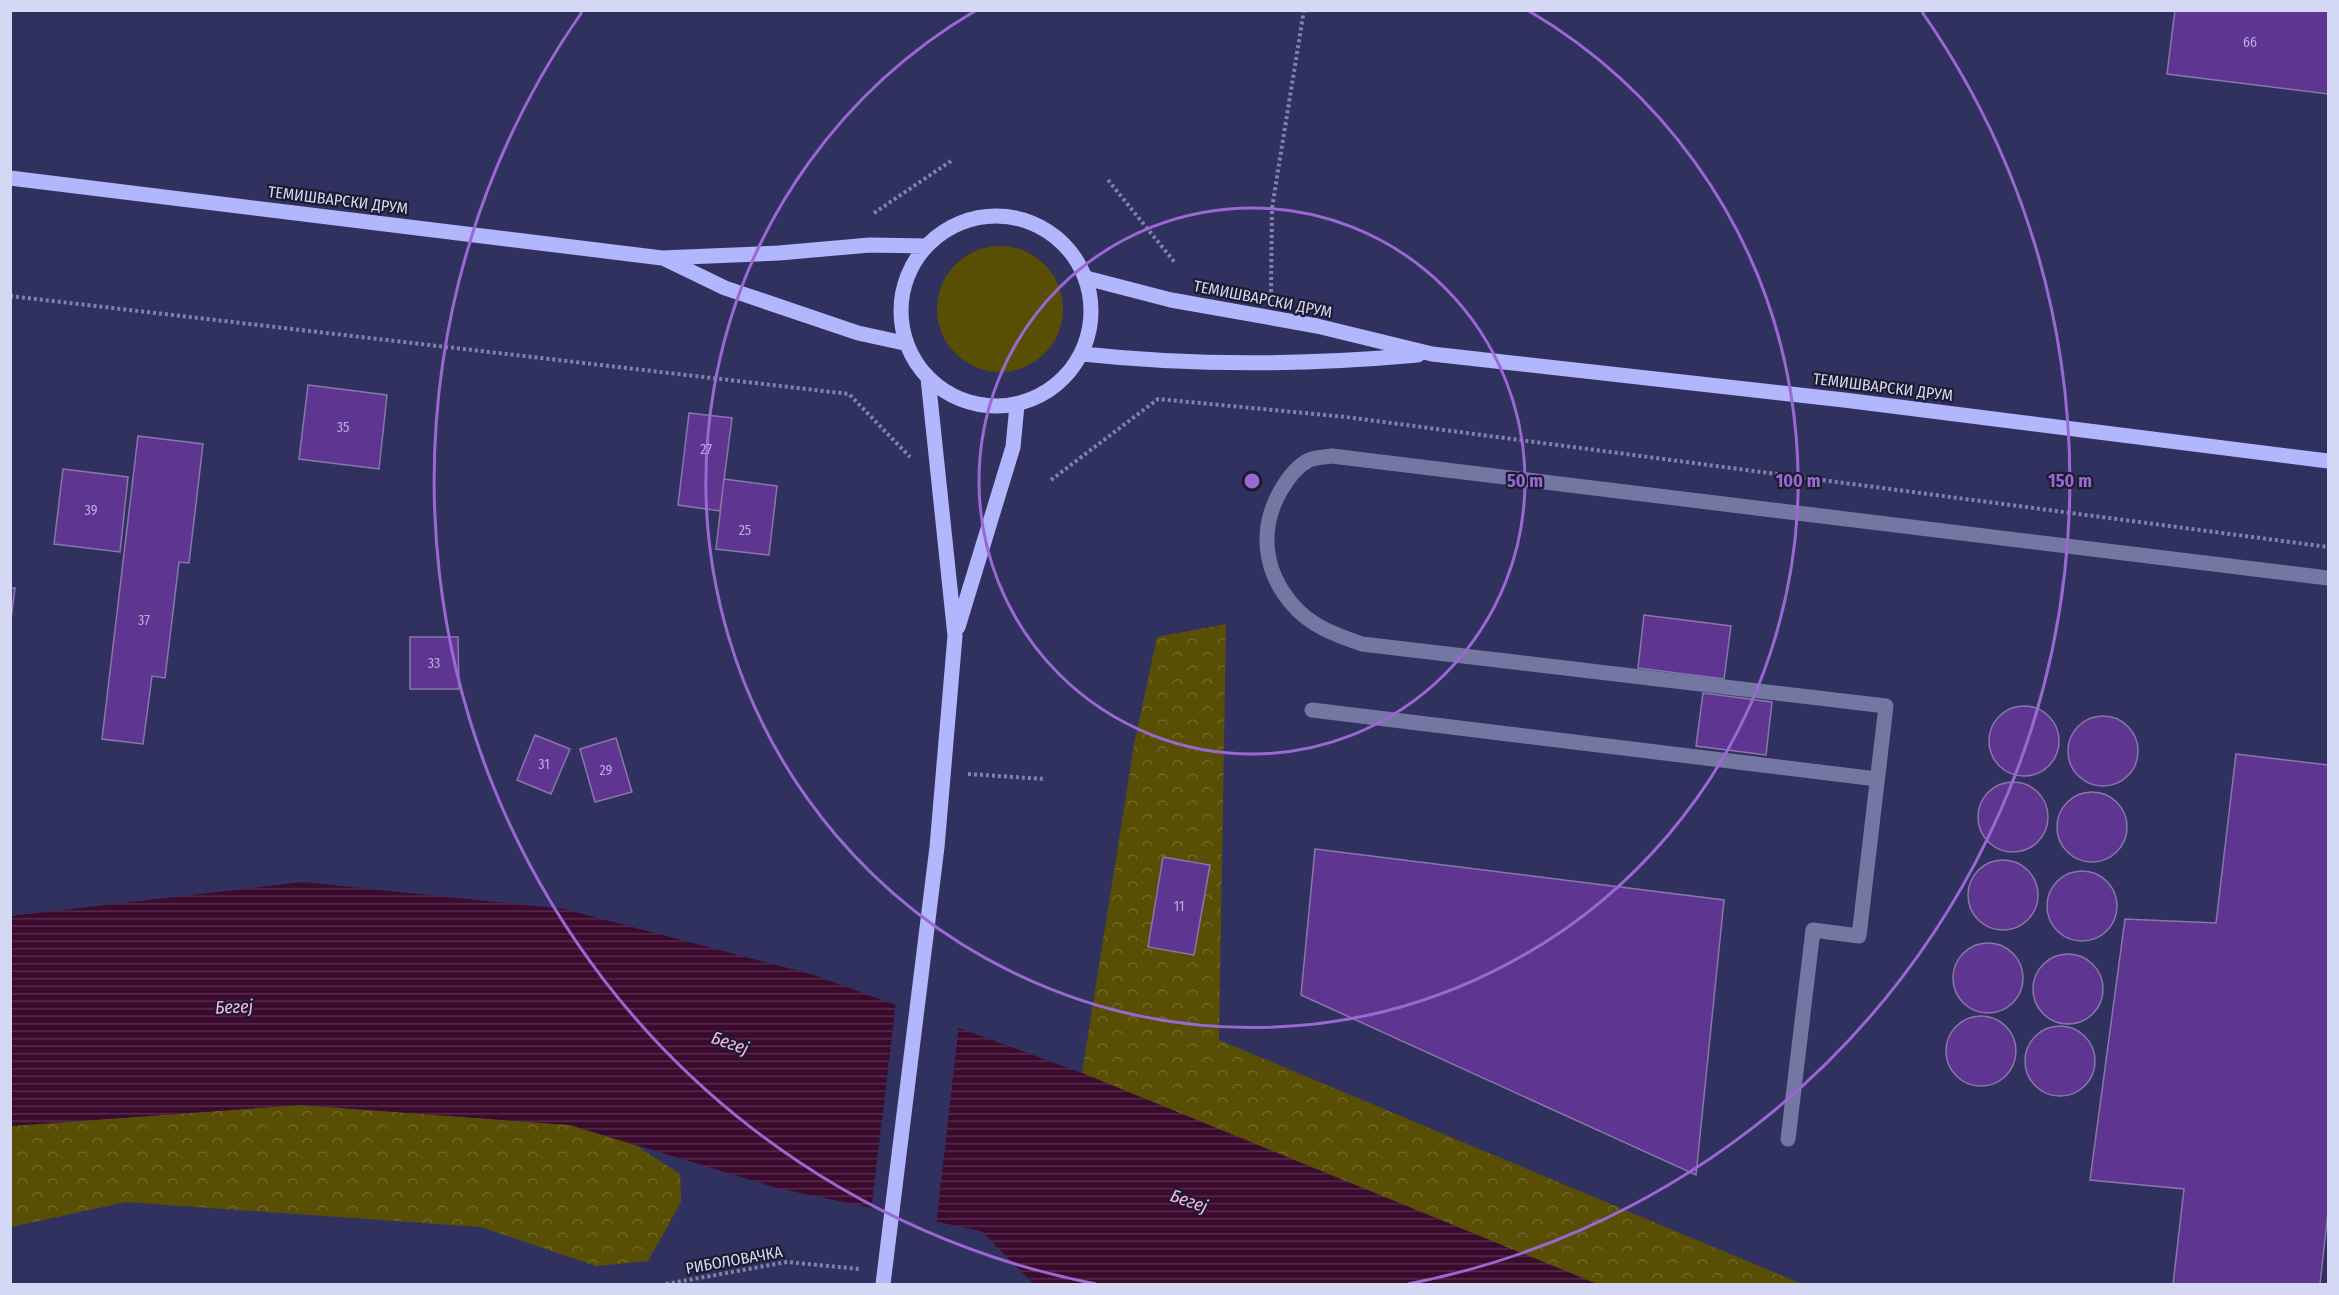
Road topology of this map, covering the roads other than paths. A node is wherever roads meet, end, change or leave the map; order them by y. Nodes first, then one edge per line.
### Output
1 (10, 178) edge
2 (926, 246) junction
3 (662, 258) junction
4 (1086, 278) junction
5 (904, 343) junction
6 (1083, 354) junction
7 (1432, 354) junction
8 (928, 378) junction
9 (1017, 405) junction
10 (2328, 461) edge
11 (2328, 578) edge
12 (955, 636) junction
13 (1312, 710) dead end
14 (1877, 779) junction
15 (1788, 1139) dead end
16 (883, 1284) edge

1 - 3 main road, ТЕМИШВАРСКИ ДРУМ
2 - 3 main road, ТЕМИШВАРСКИ ДРУМ
2 - 4 main road
2 - 5 main road
3 - 5 main road, ТЕМИШВАРСКИ ДРУМ
4 - 6 main road
4 - 7 main road, ТЕМИШВАРСКИ ДРУМ
5 - 8 main road
6 - 7 main road, ТЕМИШВАРСКИ ДРУМ
6 - 9 main road
7 - 10 main road, ТЕМИШВАРСКИ ДРУМ
8 - 9 main road
8 - 12 main road
9 - 12 main road
11 - 14 lane
12 - 16 main road
13 - 14 lane
14 - 15 lane

